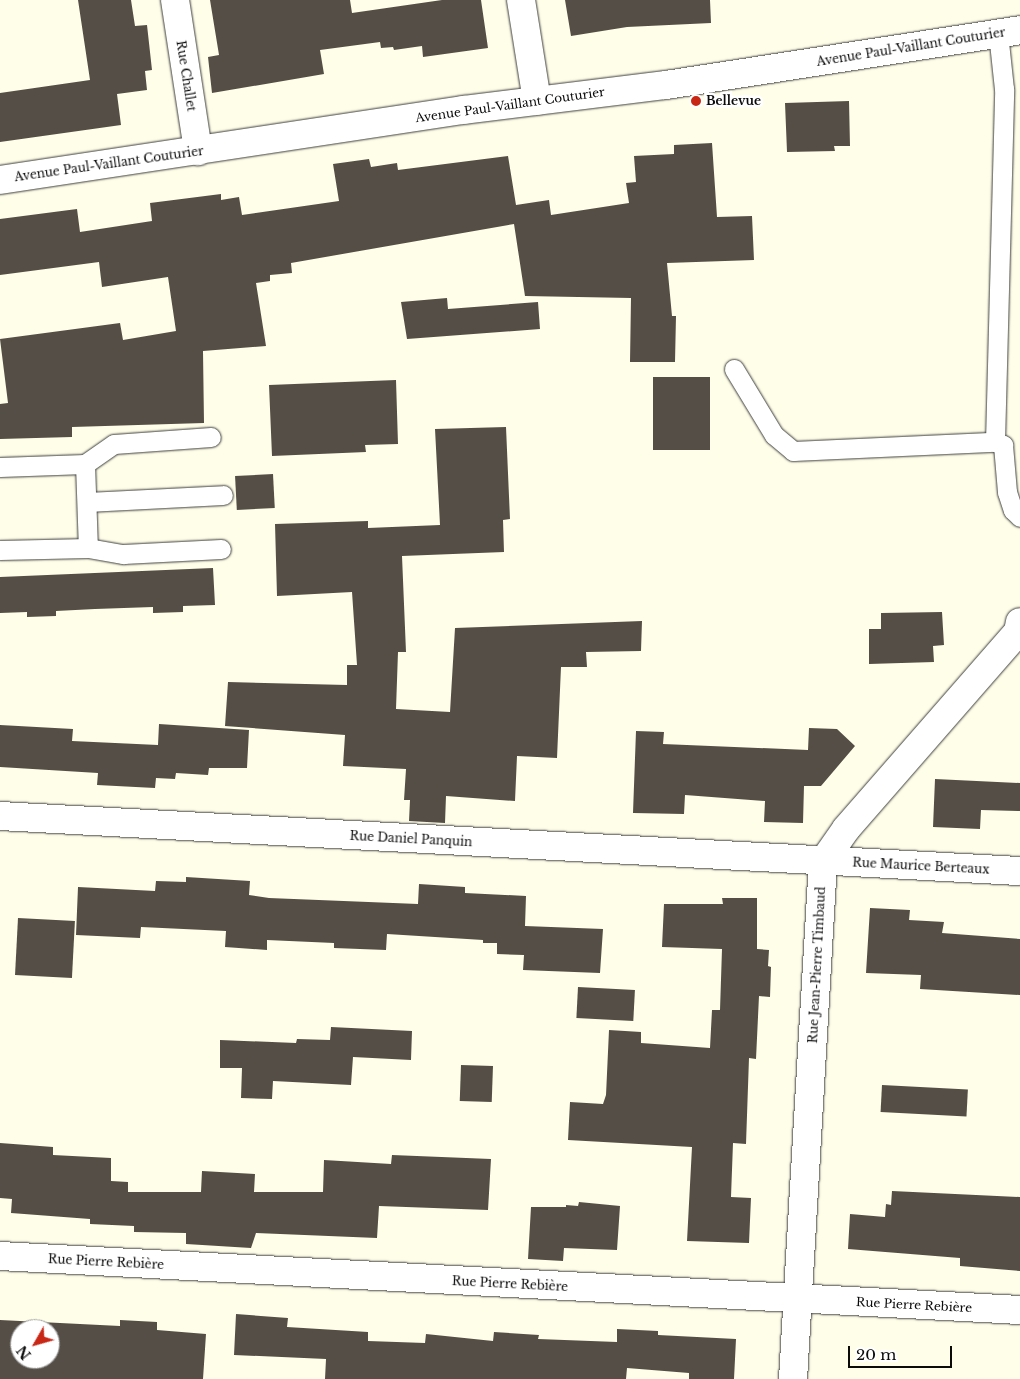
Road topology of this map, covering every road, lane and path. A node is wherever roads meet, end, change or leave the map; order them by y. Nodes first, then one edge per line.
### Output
1 (175, 0) edge
2 (521, 0) edge
3 (1009, 31) edge
4 (537, 101) junction
5 (198, 151) junction
6 (0, 180) edge
7 (734, 369) dead end
8 (211, 437) dead end
9 (995, 442) junction
10 (85, 464) junction
11 (0, 467) edge
12 (223, 495) dead end
13 (87, 502) junction
14 (1020, 517) edge
15 (88, 548) junction
16 (222, 549) dead end
17 (0, 550) edge
18 (1020, 622) edge
19 (0, 816) edge
20 (823, 862) junction
21 (1020, 871) edge
22 (0, 1256) edge
23 (798, 1299) junction
24 (1020, 1310) edge
25 (793, 1379) edge

1 - 5 street, Rue Challet
2 - 4 street
3 - 4 street, Avenue Paul-Vaillant Couturier
3 - 9 lane
4 - 5 street, Avenue Paul-Vaillant Couturier
5 - 6 street, Avenue Paul-Vaillant Couturier
7 - 9 lane
8 - 10 lane
9 - 14 lane
10 - 11 lane
10 - 13 lane
12 - 13 lane
13 - 15 lane
15 - 16 lane
15 - 17 lane
18 - 20 street
19 - 20 street, Rue Daniel Panquin
20 - 21 street, Rue Maurice Berteaux
20 - 23 street, Rue Jean-Pierre Timbaud
22 - 23 street, Rue Pierre Rebière
23 - 24 street, Rue Pierre Rebière
23 - 25 street, Rue Jean-Pierre Timbaud

